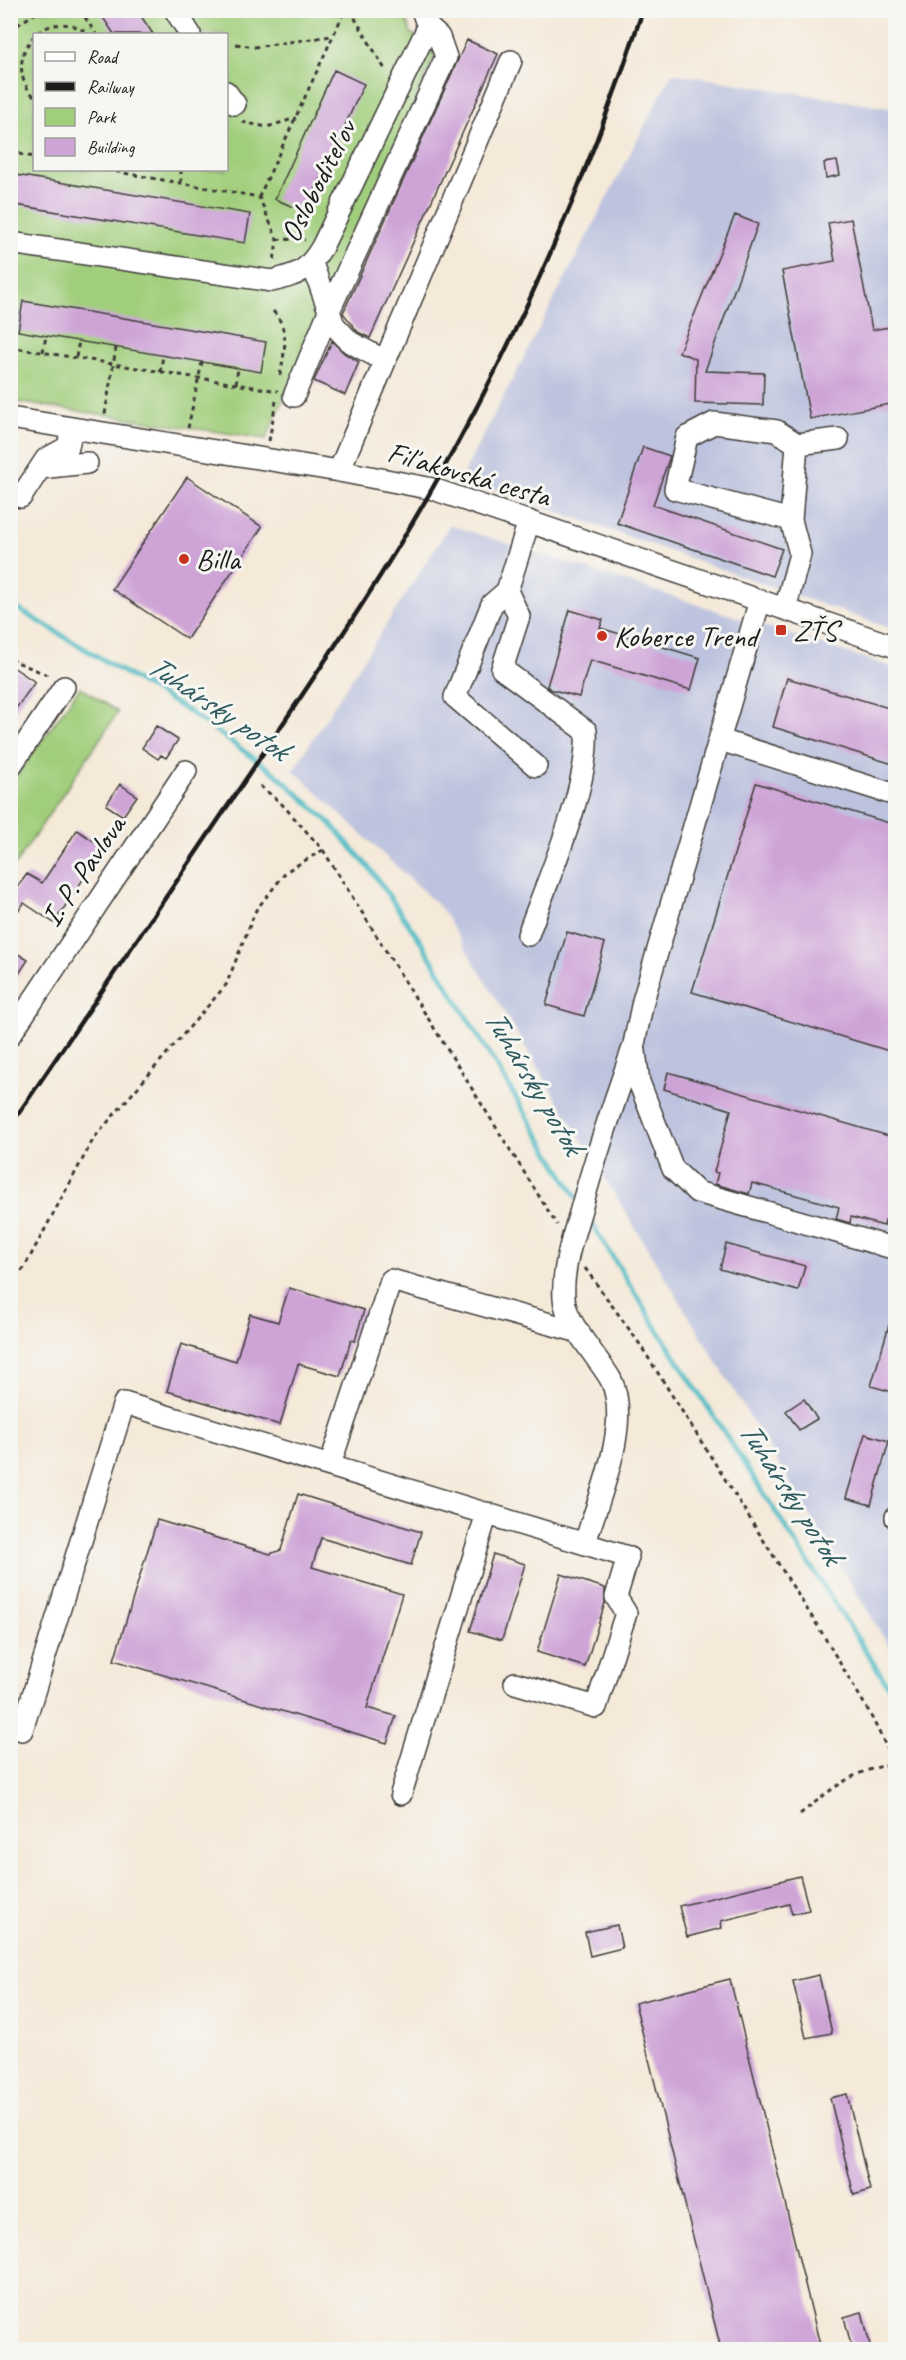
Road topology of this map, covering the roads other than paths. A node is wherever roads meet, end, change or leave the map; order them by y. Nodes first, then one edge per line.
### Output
1 (175, 10) edge
2 (425, 19) edge
3 (189, 33) edge
4 (511, 61) dead end
5 (10, 243) edge
6 (317, 255) junction
7 (329, 311) junction
8 (385, 361) junction
9 (286, 394) road end
10 (10, 418) edge
11 (70, 437) junction
12 (838, 440) dead end
13 (796, 444) junction
14 (87, 463) dead end
15 (39, 469) junction
16 (339, 471) junction
17 (21, 497) dead end
18 (791, 520) junction
19 (529, 521) junction
20 (507, 591) junction
21 (760, 600) junction
22 (785, 609) junction
23 (896, 647) edge
24 (64, 687) road end
25 (720, 740) junction
26 (536, 766) dead end
27 (10, 767) edge
28 (186, 771) dead end
29 (896, 795) edge
30 (528, 935) dead end
31 (10, 1035) edge
32 (634, 1044) junction
33 (896, 1249) edge
34 (579, 1332) junction
35 (330, 1465) junction
36 (487, 1514) junction
37 (585, 1543) junction
38 (515, 1683) dead end
39 (22, 1730) dead end
40 (401, 1794) dead end

1 - 3 street
2 - 6 street, Osloboditeľov
2 - 7 street
4 - 8 street
5 - 6 street, Osloboditeľov
6 - 7 street
7 - 8 street
7 - 9 street
8 - 16 street
10 - 11 street, Fiľakovská cesta
11 - 15 street
11 - 16 street, Fiľakovská cesta
12 - 13 street
13 - 18 street
13 - 18 street
14 - 15 street
15 - 17 street
16 - 19 street, Fiľakovská cesta
18 - 22 street
19 - 20 street
19 - 21 street, Fiľakovská cesta
20 - 26 street
20 - 30 street
21 - 22 street, Fiľakovská cesta
21 - 25 street
22 - 23 street, Fiľakovská cesta
24 - 27 street
25 - 29 street
25 - 32 street
28 - 31 street, I. P. Pavlova
32 - 33 street
32 - 34 street
34 - 35 street
34 - 37 street
35 - 36 street
35 - 39 street
36 - 37 street
36 - 40 street
37 - 38 street

